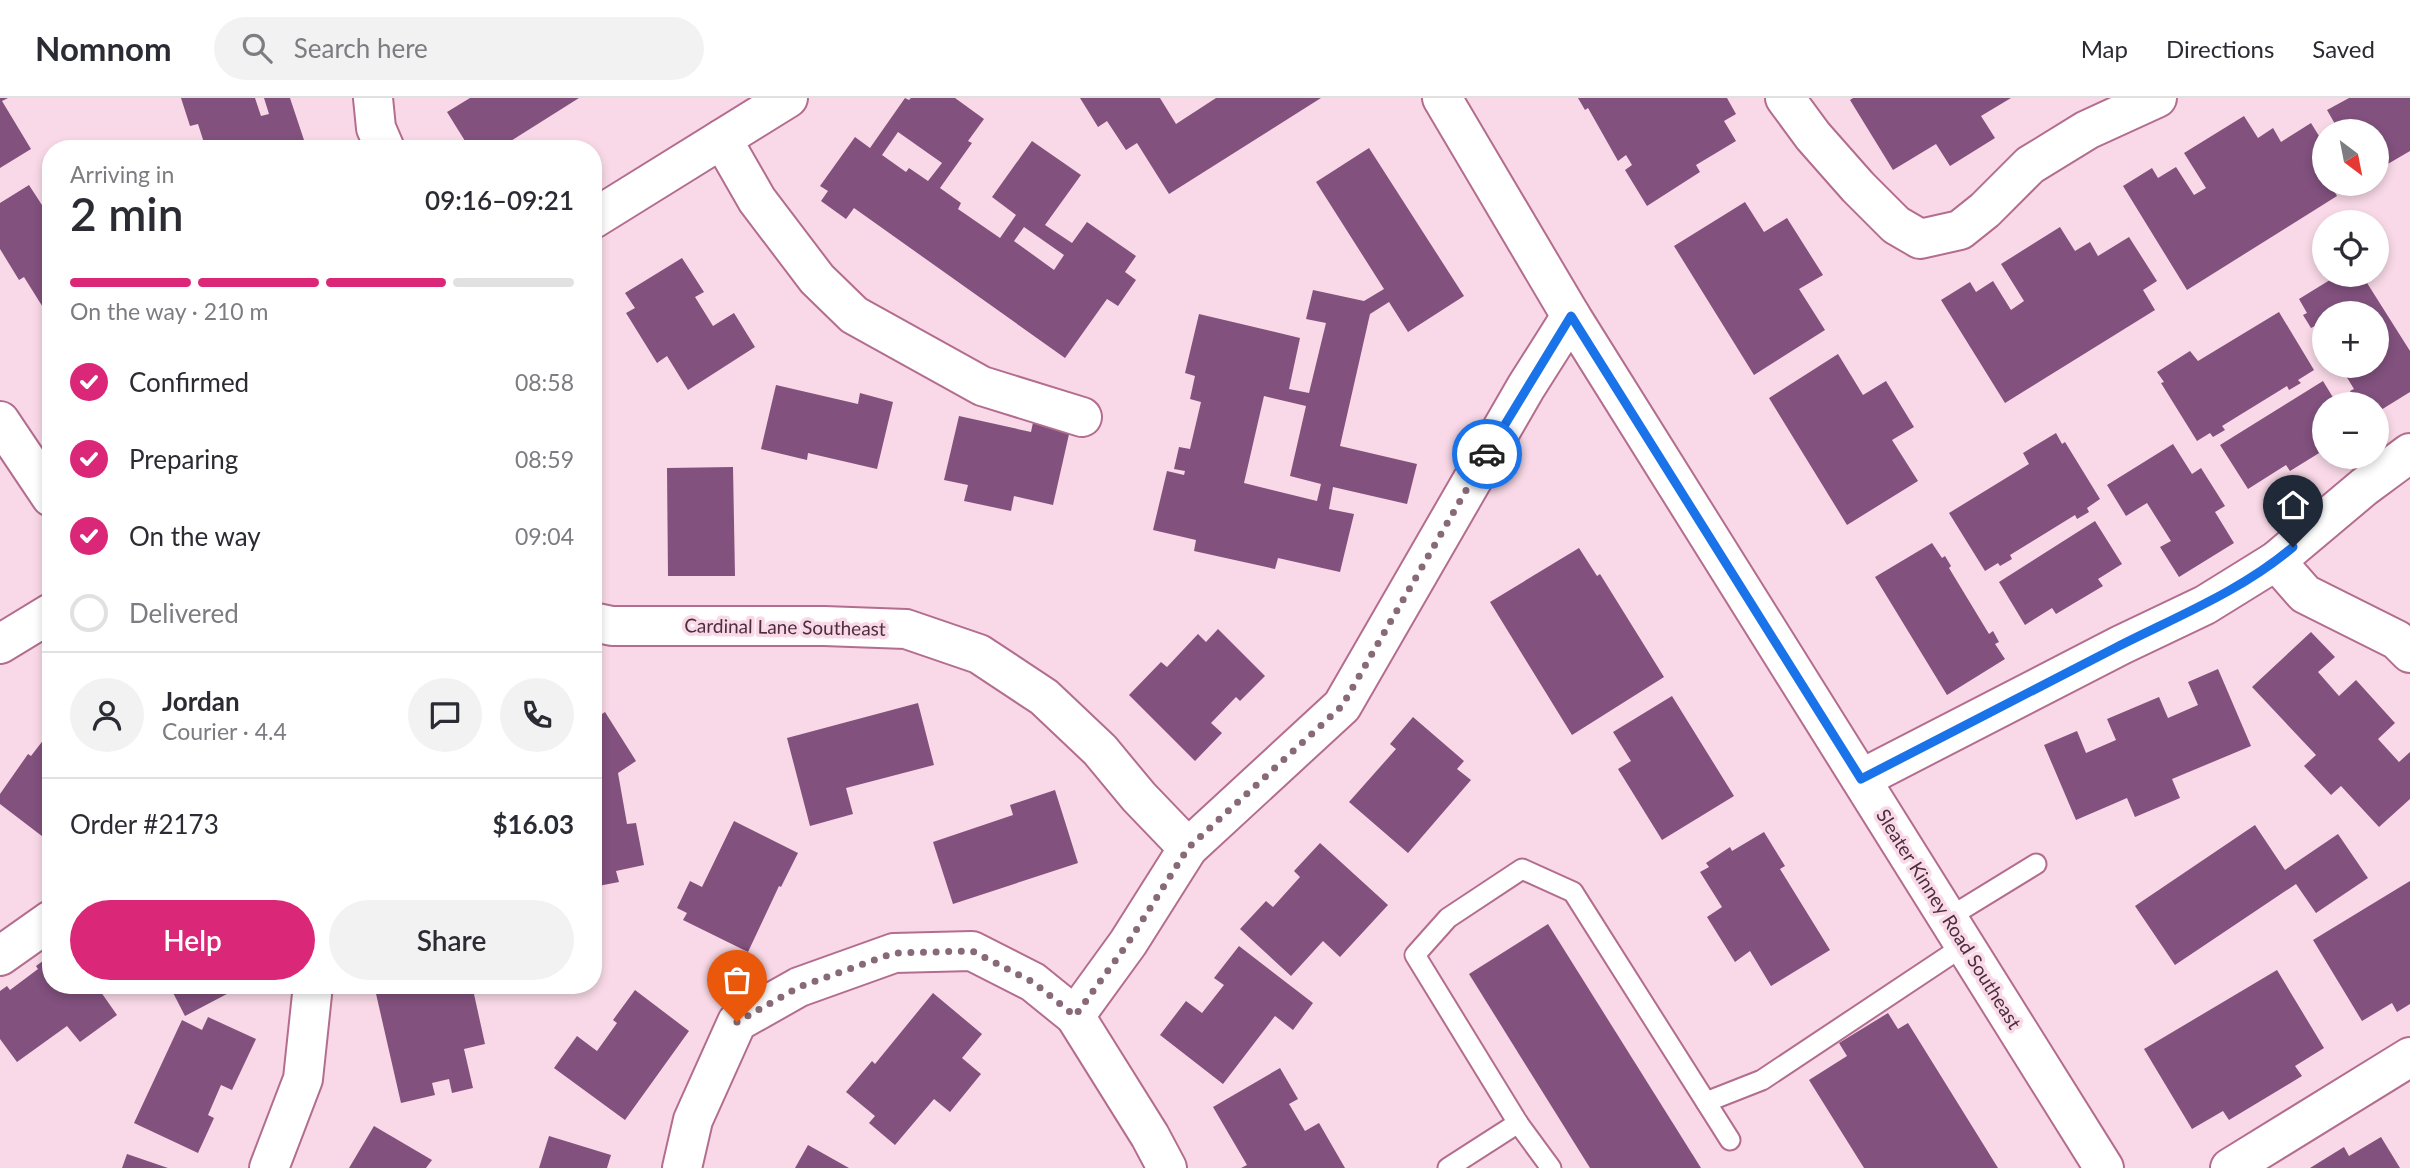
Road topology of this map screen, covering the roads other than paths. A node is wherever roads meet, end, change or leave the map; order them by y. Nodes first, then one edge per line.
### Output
1 (373, 98) edge
2 (788, 98) edge
3 (1442, 98) edge
4 (1785, 98) edge
5 (2157, 98) edge
6 (722, 139) junction
7 (381, 140) edge
8 (602, 213) edge
9 (1571, 316) junction
10 (1082, 417) dead end
11 (0, 421) edge
12 (2410, 453) edge
13 (42, 484) edge
14 (2276, 561) junction
15 (42, 619) edge
16 (602, 624) edge
17 (0, 644) edge
18 (2410, 653) edge
19 (1861, 779) junction
20 (1188, 848) junction
21 (2036, 864) dead end
22 (42, 926) edge
23 (1956, 931) junction
24 (0, 956) edge
25 (312, 994) edge
26 (1075, 1016) junction
27 (2408, 1058) edge
28 (1706, 1102) junction
29 (1518, 1123) junction
30 (1730, 1140) dead end
31 (269, 1168) edge
32 (682, 1168) edge
33 (1167, 1168) edge
34 (1448, 1168) edge
35 (1551, 1168) edge
36 (2104, 1168) edge
37 (2230, 1168) edge

1 - 7 street
2 - 6 street
3 - 9 street, Sleater Kinney Road Southeast
4 - 5 street
6 - 8 street
6 - 10 street
9 - 19 street, Sleater Kinney Road Southeast
9 - 20 street
11 - 13 street
12 - 14 street
14 - 18 street
14 - 19 street
15 - 17 street
16 - 20 street, Cardinal Lane Southeast
19 - 23 street, Sleater Kinney Road Southeast
20 - 26 street
21 - 23 lane
22 - 24 street
23 - 28 lane
23 - 36 street, Sleater Kinney Road Southeast
25 - 31 street
26 - 32 street
26 - 33 street
27 - 37 street
28 - 29 lane
28 - 30 lane
29 - 34 lane
29 - 35 lane

